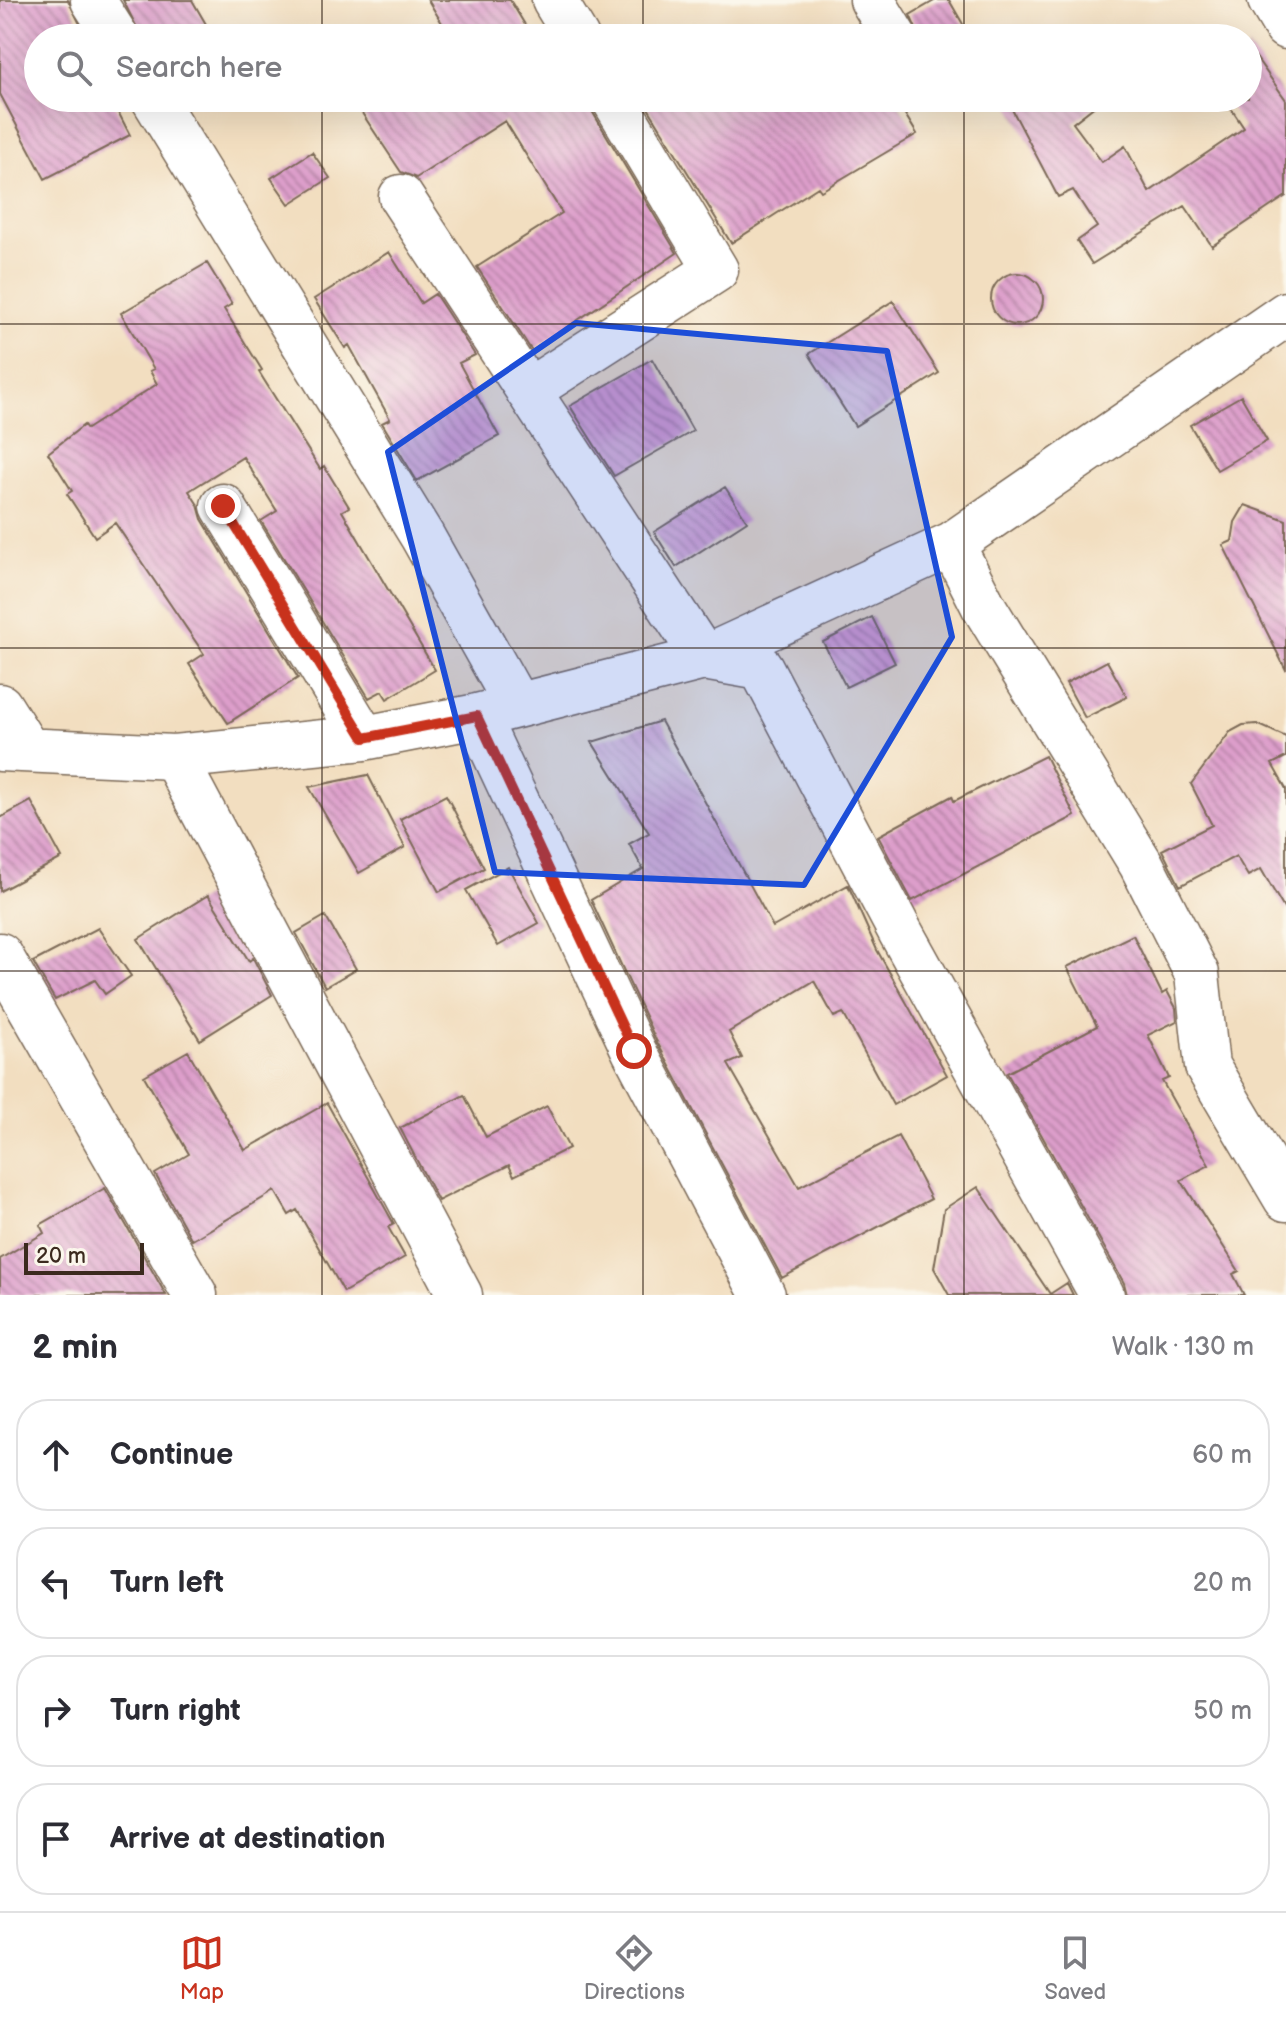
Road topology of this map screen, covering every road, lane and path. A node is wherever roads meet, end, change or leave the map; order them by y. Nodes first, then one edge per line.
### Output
1 (93, 0) edge
2 (554, 0) edge
3 (872, 0) edge
4 (1270, 0) edge
5 (108, 24) edge
6 (569, 24) edge
7 (887, 24) edge
8 (1286, 27) edge
9 (162, 112) edge
10 (621, 112) edge
11 (401, 197) dead end
12 (1286, 314) edge
13 (528, 391) junction
14 (223, 506) dead end
15 (952, 544) junction
16 (704, 658) junction
17 (0, 706) edge
18 (497, 710) junction
19 (364, 738) junction
20 (13, 749) edge
21 (174, 757) junction
22 (0, 955) edge
23 (1286, 1199) edge
24 (195, 1295) edge
25 (460, 1295) edge
26 (763, 1295) edge
27 (1102, 1295) edge

1 - 5 street
2 - 6 street
3 - 7 street
4 - 8 street
9 - 18 street
10 - 13 street
11 - 13 street
12 - 15 street
13 - 16 street
14 - 19 street
15 - 16 street
15 - 23 street
16 - 18 street
16 - 27 street
17 - 20 street
18 - 19 street
18 - 26 street
19 - 21 street
20 - 21 street
21 - 25 street
22 - 24 street

